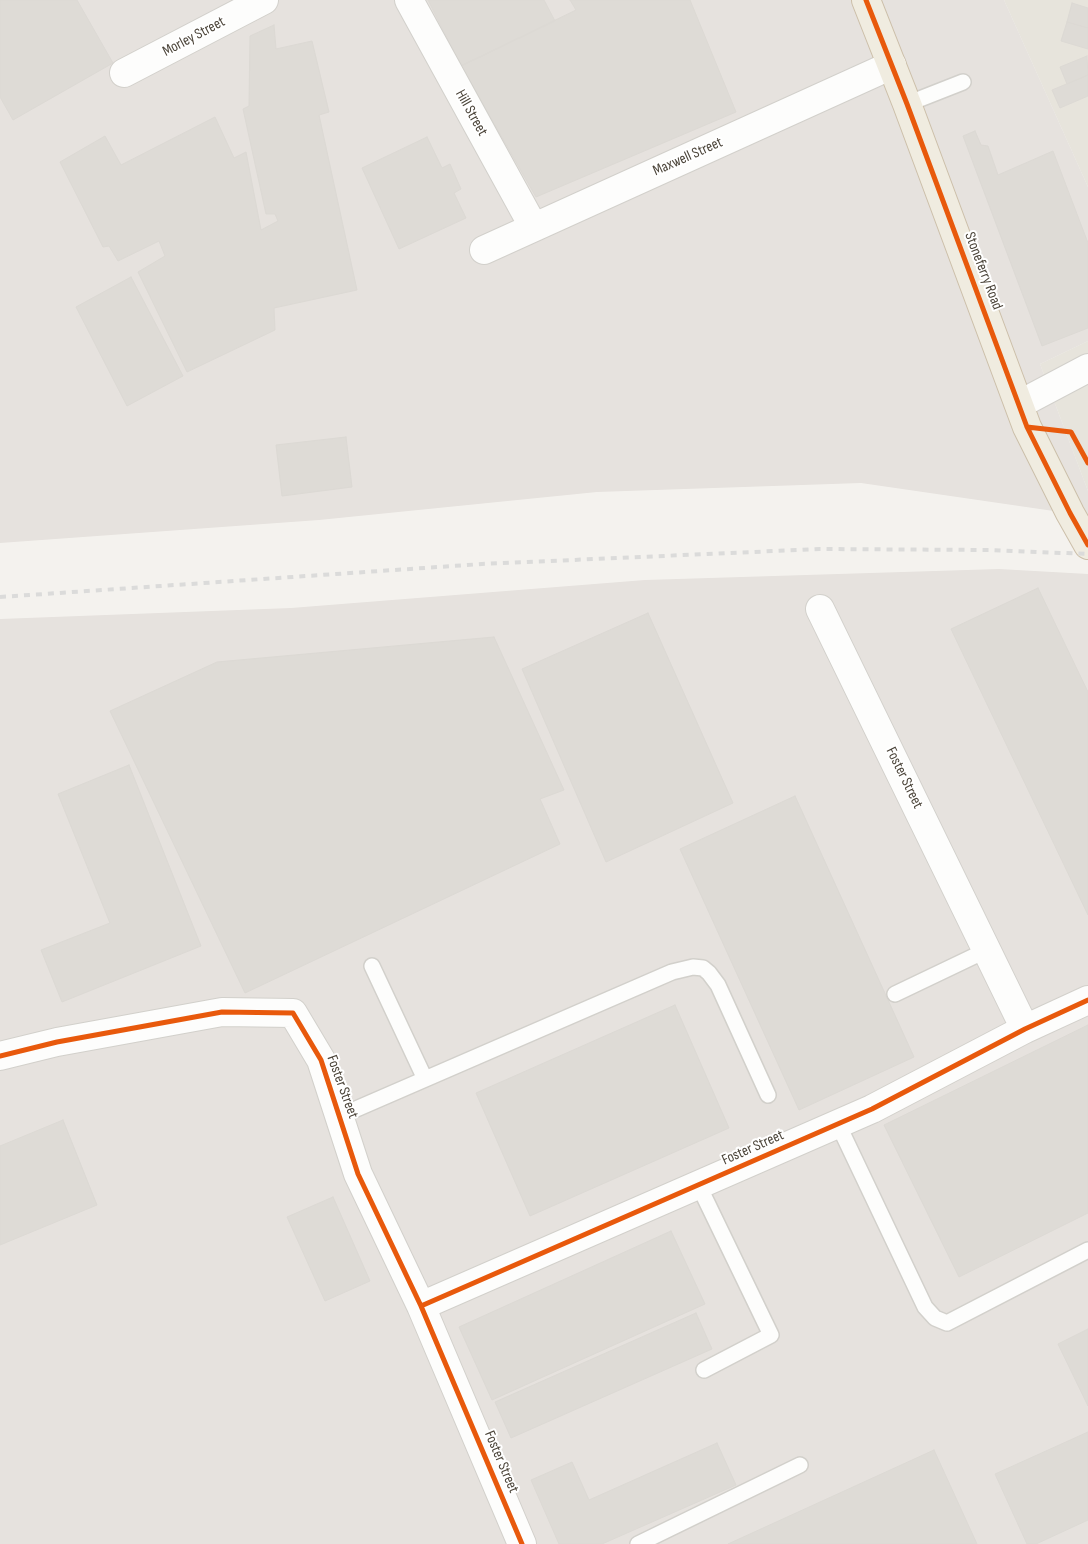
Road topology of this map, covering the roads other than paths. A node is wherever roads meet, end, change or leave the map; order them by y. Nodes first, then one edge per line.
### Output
1 (264, 0) edge
2 (410, 0) edge
3 (866, 0) edge
4 (892, 65) junction
5 (124, 73) dead end
6 (963, 82) dead end
7 (907, 104) junction
8 (533, 226) junction
9 (484, 250) dead end
10 (1088, 368) edge
11 (1020, 404) junction
12 (1088, 545) edge
13 (820, 609) dead end
14 (987, 950) junction
15 (372, 966) dead end
16 (895, 994) dead end
17 (1088, 1000) edge
18 (1025, 1028) junction
19 (0, 1056) edge
20 (424, 1079) junction
21 (768, 1095) dead end
22 (340, 1116) junction
23 (838, 1124) junction
24 (699, 1186) junction
25 (1088, 1250) edge
26 (421, 1306) junction
27 (704, 1370) dead end
28 (800, 1465) dead end
29 (522, 1544) edge
30 (638, 1544) edge

1 - 5 street, Morley Street
2 - 8 street, Hill Street
3 - 4 highway, Stoneferry Road
4 - 7 highway, Stoneferry Road
4 - 8 street, Maxwell Street
6 - 7 lane
7 - 11 highway, Stoneferry Road
8 - 9 street, Maxwell Street
10 - 11 street
11 - 12 highway, Stoneferry Road
13 - 14 street, Foster Street
14 - 16 lane
14 - 18 street, Foster Street
15 - 20 lane
17 - 18 street, Foster Street
18 - 23 street, Foster Street
19 - 22 street, Foster Street
20 - 21 lane
20 - 22 lane
22 - 26 street, Foster Street
23 - 24 street, Foster Street
23 - 25 lane
24 - 26 street, Foster Street
24 - 27 lane
26 - 29 street, Foster Street
28 - 30 lane

